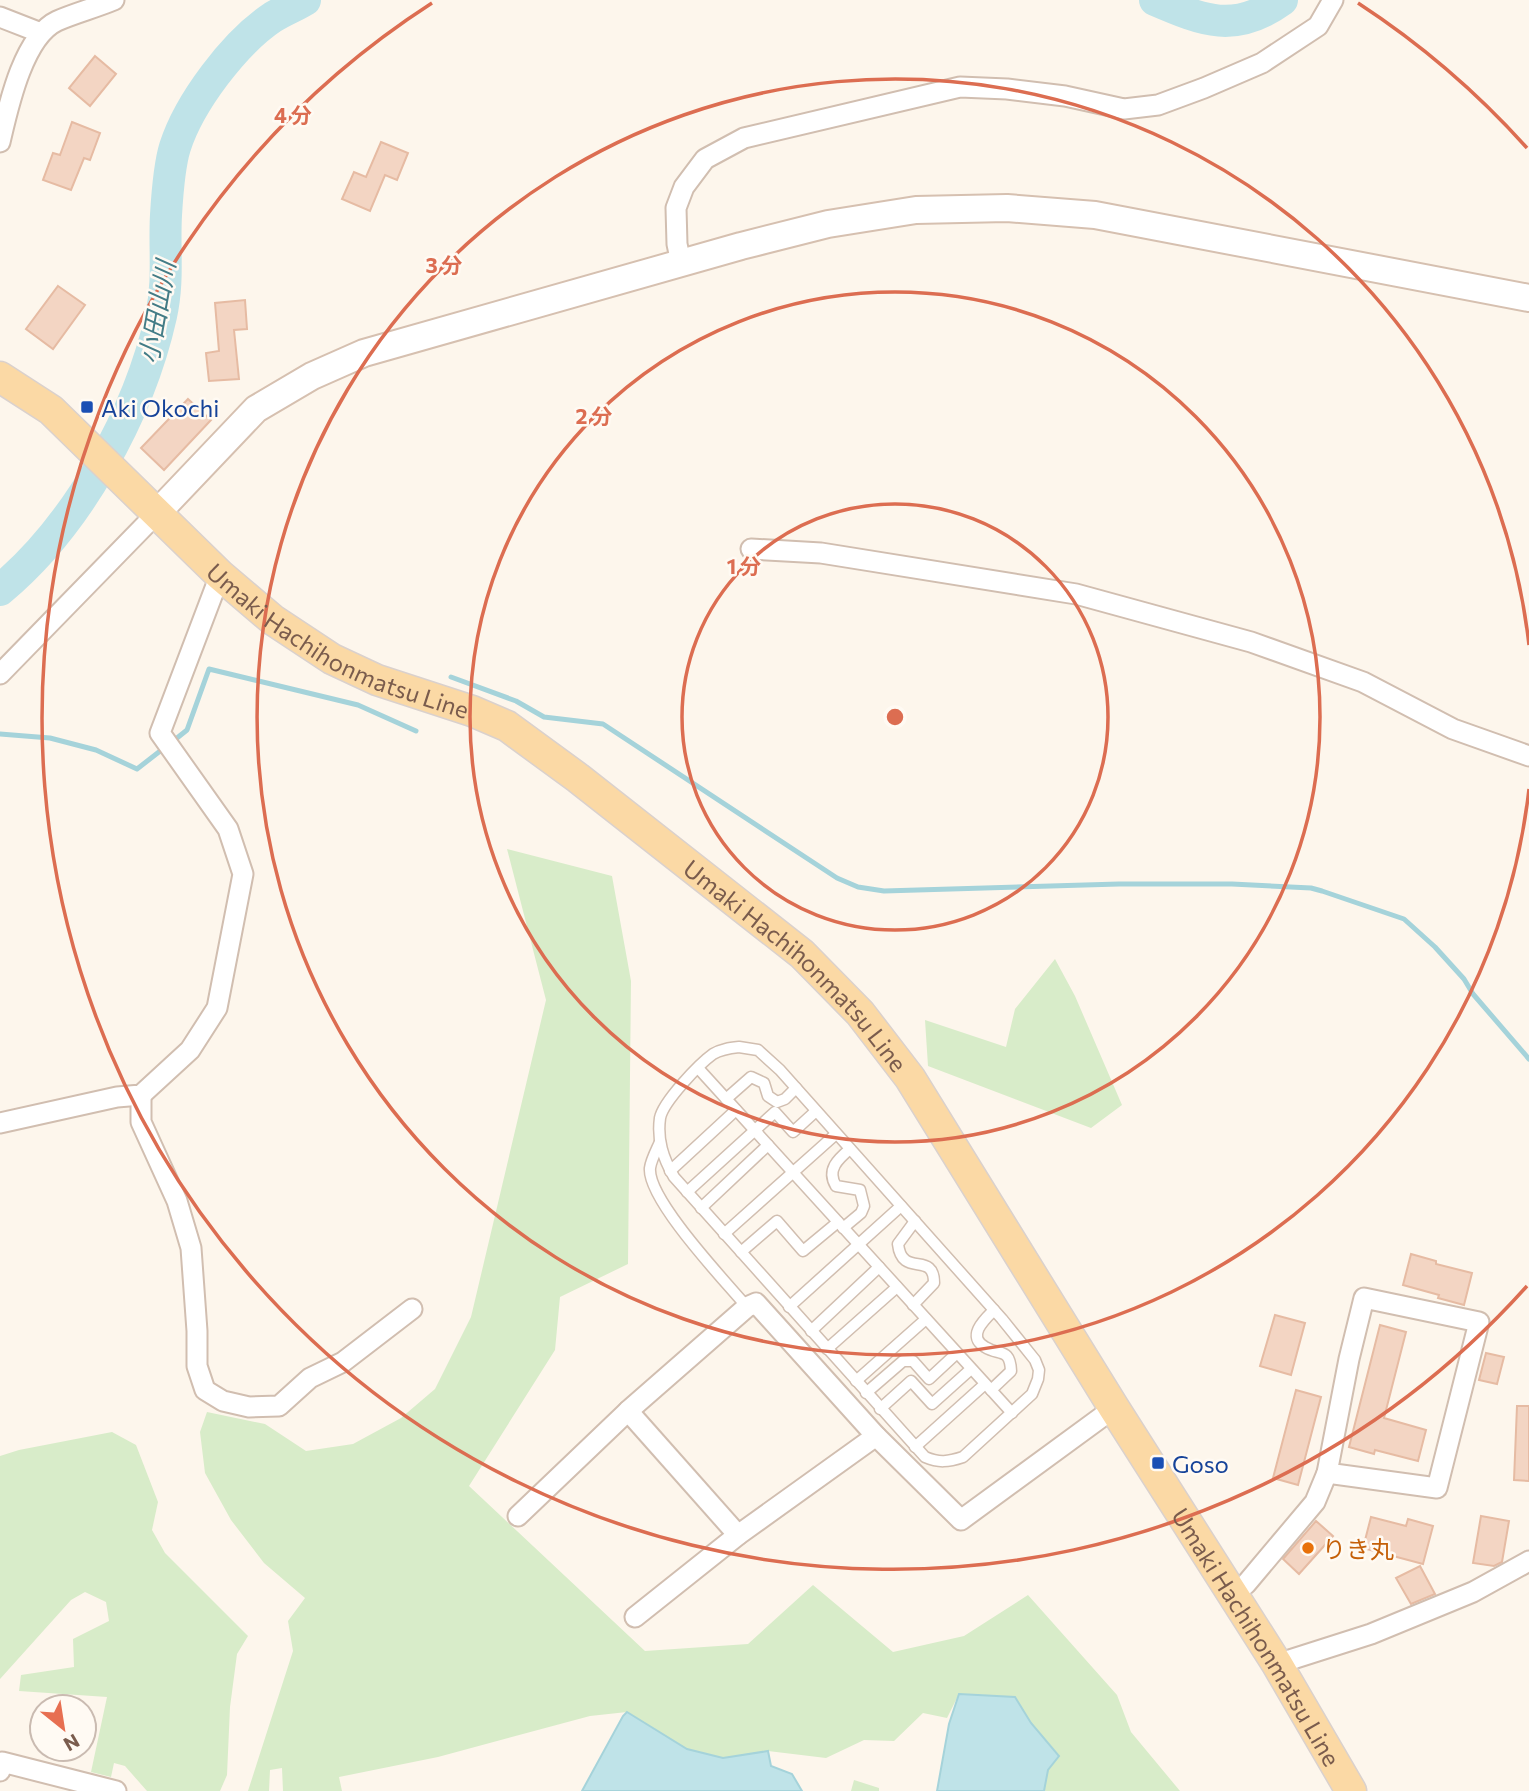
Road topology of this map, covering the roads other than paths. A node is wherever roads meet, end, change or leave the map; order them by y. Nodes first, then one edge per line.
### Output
1 (114, 0) edge
2 (1333, 0) edge
3 (0, 18) edge
4 (41, 33) junction
5 (0, 142) edge
6 (681, 263) junction
7 (1529, 298) edge
8 (0, 377) edge
9 (158, 512) junction
10 (751, 549) dead end
11 (220, 575) junction
12 (0, 674) edge
13 (1529, 756) edge
14 (698, 1068) junction
15 (796, 1088) junction
16 (141, 1095) junction
17 (726, 1099) junction
18 (736, 1110) junction
19 (816, 1111) junction
20 (0, 1123) edge
21 (755, 1130) junction
22 (836, 1134) junction
23 (660, 1140) junction
24 (768, 1146) junction
25 (850, 1149) junction
26 (670, 1171) junction
27 (793, 1172) junction
28 (687, 1192) junction
29 (901, 1206) junction
30 (701, 1208) junction
31 (915, 1221) junction
32 (840, 1225) junction
33 (724, 1234) junction
34 (858, 1244) junction
35 (741, 1252) junction
36 (878, 1267) junction
37 (897, 1287) junction
38 (913, 1305) junction
39 (747, 1307) junction
40 (789, 1307) junction
41 (412, 1309) dead end
42 (994, 1310) junction
43 (926, 1319) junction
44 (811, 1331) junction
45 (827, 1349) junction
46 (957, 1353) junction
47 (971, 1369) junction
48 (856, 1381) junction
49 (988, 1387) junction
50 (866, 1393) junction
51 (1114, 1408) junction
52 (880, 1409) junction
53 (628, 1411) junction
54 (1012, 1413) junction
55 (876, 1436) junction
56 (915, 1447) junction
57 (1327, 1473) junction
58 (518, 1516) dead end
59 (738, 1535) junction
60 (1529, 1561) edge
61 (1232, 1595) junction
62 (635, 1617) dead end
63 (1277, 1664) junction
64 (0, 1771) edge
65 (116, 1791) edge
66 (1351, 1791) edge

1 - 4 street
2 - 6 street
3 - 4 street
4 - 5 street
6 - 7 street
6 - 9 street
8 - 9 main road, Umaki Hachihonmatsu Line
9 - 11 main road, Umaki Hachihonmatsu Line
9 - 12 street
10 - 13 street
11 - 16 street
11 - 51 main road, Umaki Hachihonmatsu Line
14 - 15 lane
14 - 17 lane
14 - 23 lane
15 - 17 lane
15 - 19 lane
16 - 20 street
16 - 41 street
17 - 18 lane
18 - 21 lane
18 - 26 lane
19 - 21 lane
19 - 22 lane
21 - 24 lane
21 - 28 lane
22 - 25 lane
22 - 27 lane
23 - 26 lane
23 - 39 lane
24 - 27 lane
24 - 30 lane
25 - 29 lane
25 - 32 lane
26 - 28 lane
27 - 32 lane
27 - 33 lane
28 - 30 lane
29 - 31 lane
29 - 34 lane
30 - 33 lane
31 - 38 lane
31 - 42 lane
32 - 34 lane
32 - 35 lane
33 - 35 lane
34 - 36 lane
34 - 40 lane
35 - 40 lane
36 - 37 lane
36 - 44 lane
37 - 38 lane
37 - 45 lane
38 - 43 lane
39 - 53 street
39 - 55 street
40 - 44 lane
42 - 49 lane
42 - 54 lane
43 - 46 lane
43 - 48 lane
44 - 45 lane
45 - 48 lane
46 - 47 lane
46 - 50 lane
47 - 49 lane
47 - 52 lane
48 - 50 lane
49 - 54 lane
49 - 56 lane
50 - 52 lane
51 - 55 street
51 - 61 main road, Umaki Hachihonmatsu Line
52 - 56 lane
53 - 58 street
53 - 59 street
54 - 56 lane
55 - 59 street
57 - 57 street
57 - 61 street
59 - 62 street
60 - 63 street
61 - 63 main road, Umaki Hachihonmatsu Line
63 - 66 main road, Umaki Hachihonmatsu Line
64 - 65 street

